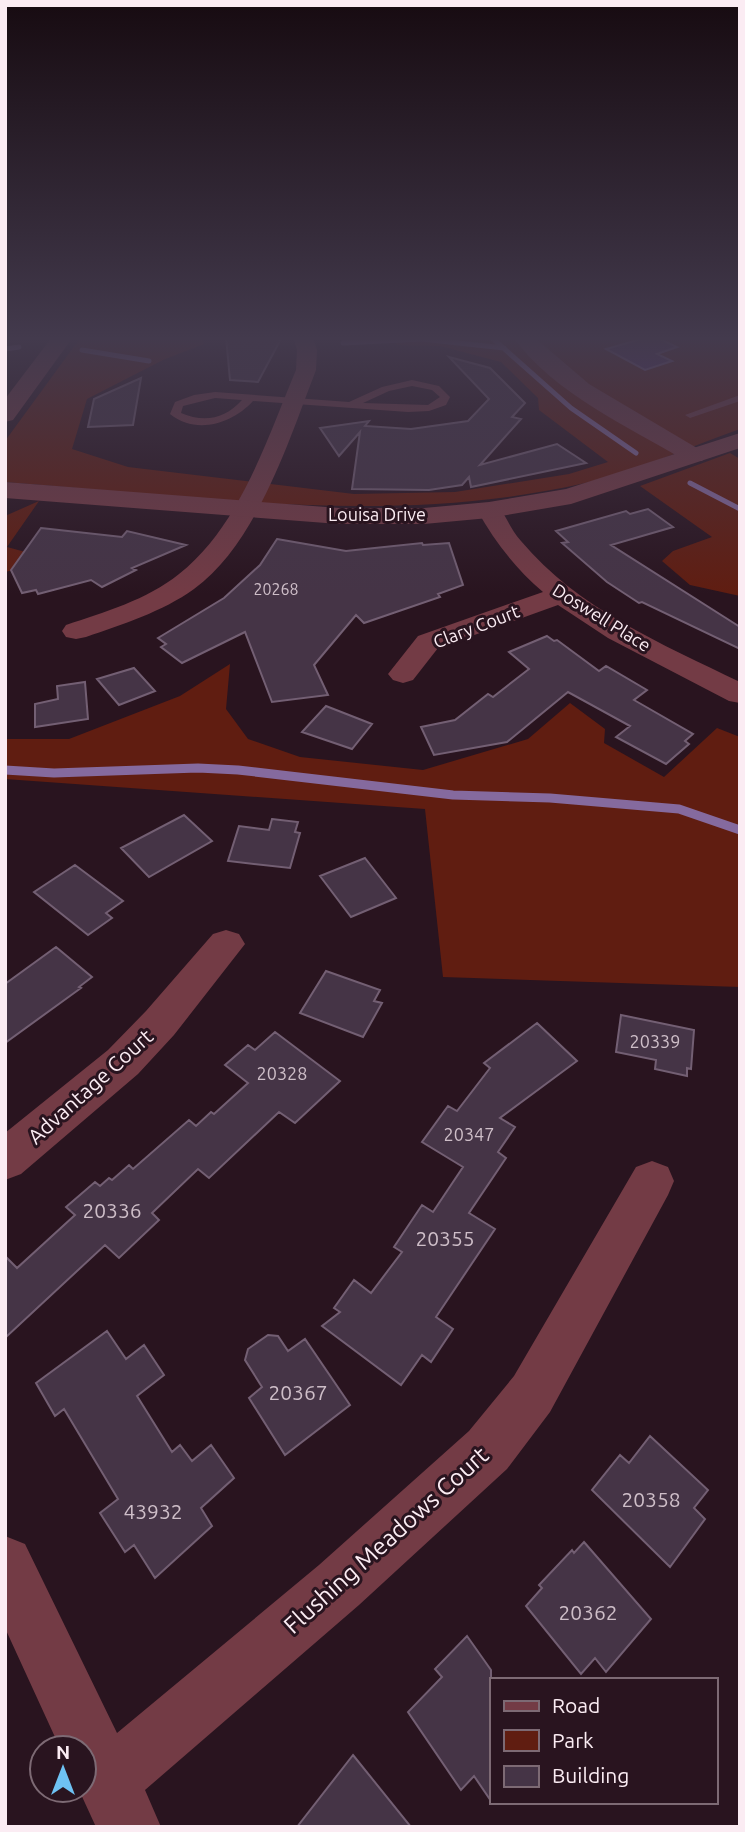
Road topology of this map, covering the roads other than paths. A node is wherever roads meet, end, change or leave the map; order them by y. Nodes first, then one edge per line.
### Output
1 (283, 422) edge
2 (639, 422) edge
3 (740, 440) edge
4 (694, 456) junction
5 (5, 490) edge
6 (244, 508) junction
7 (489, 510) junction
8 (561, 595) junction
9 (76, 631) dead end
10 (403, 674) dead end
11 (740, 694) edge
12 (226, 944) dead end
13 (5, 1160) edge
14 (652, 1181) dead end
15 (5, 1564) edge
16 (118, 1804) edge

1 - 6 street
2 - 4 street
3 - 4 street, Louisa Drive
4 - 7 street, Louisa Drive
5 - 6 street, Louisa Drive
6 - 7 street, Louisa Drive
6 - 9 street
7 - 8 street, Doswell Place
8 - 10 street, Clary Court
8 - 11 street, Doswell Place
12 - 13 street, Advantage Court
14 - 16 street, Flushing Meadows Court
15 - 16 street

